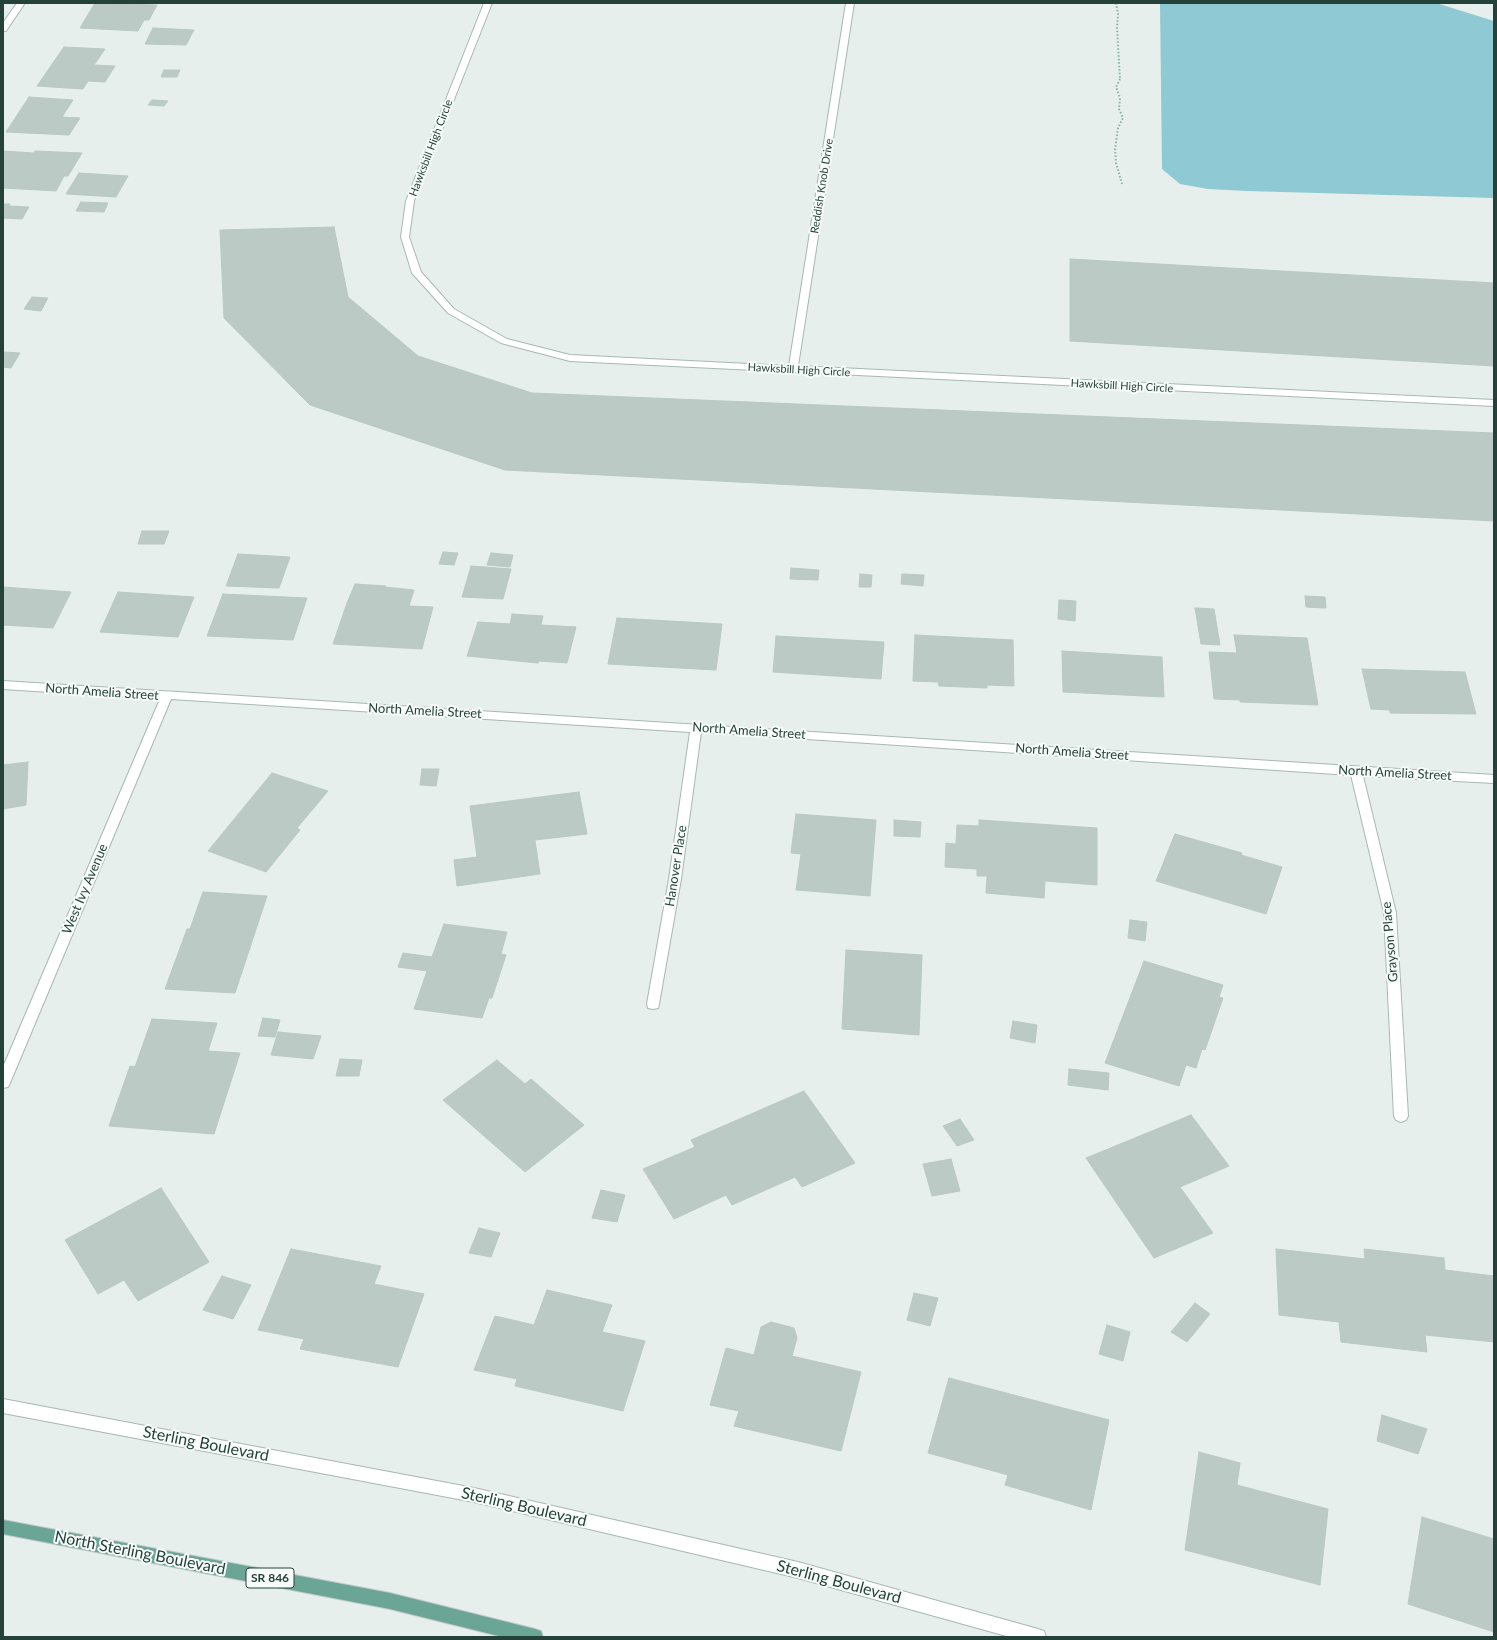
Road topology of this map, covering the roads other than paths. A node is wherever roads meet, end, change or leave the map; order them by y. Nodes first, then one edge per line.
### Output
1 (21, 3) edge
2 (488, 3) edge
3 (850, 3) edge
4 (3, 29) edge
5 (793, 370) junction
6 (1494, 403) edge
7 (3, 685) edge
8 (167, 696) junction
9 (696, 728) junction
10 (1356, 771) junction
11 (1494, 779) edge
12 (653, 1004) dead end
13 (3, 1083) edge
14 (1401, 1116) dead end
15 (3, 1406) edge
16 (3, 1527) edge
17 (535, 1637) edge
18 (1038, 1637) edge

1 - 4 street
2 - 5 street, Hawksbill High Circle
3 - 5 street, Reddish Knob Drive
5 - 6 street, Hawksbill High Circle
7 - 8 street, North Amelia Street
8 - 9 street, North Amelia Street
8 - 13 street, West Ivy Avenue
9 - 10 street, North Amelia Street
9 - 12 street, Hanover Place
10 - 11 street, North Amelia Street
10 - 14 street, Grayson Place
15 - 18 street, Sterling Boulevard
16 - 17 main road, North Sterling Boulevard / SR 846

